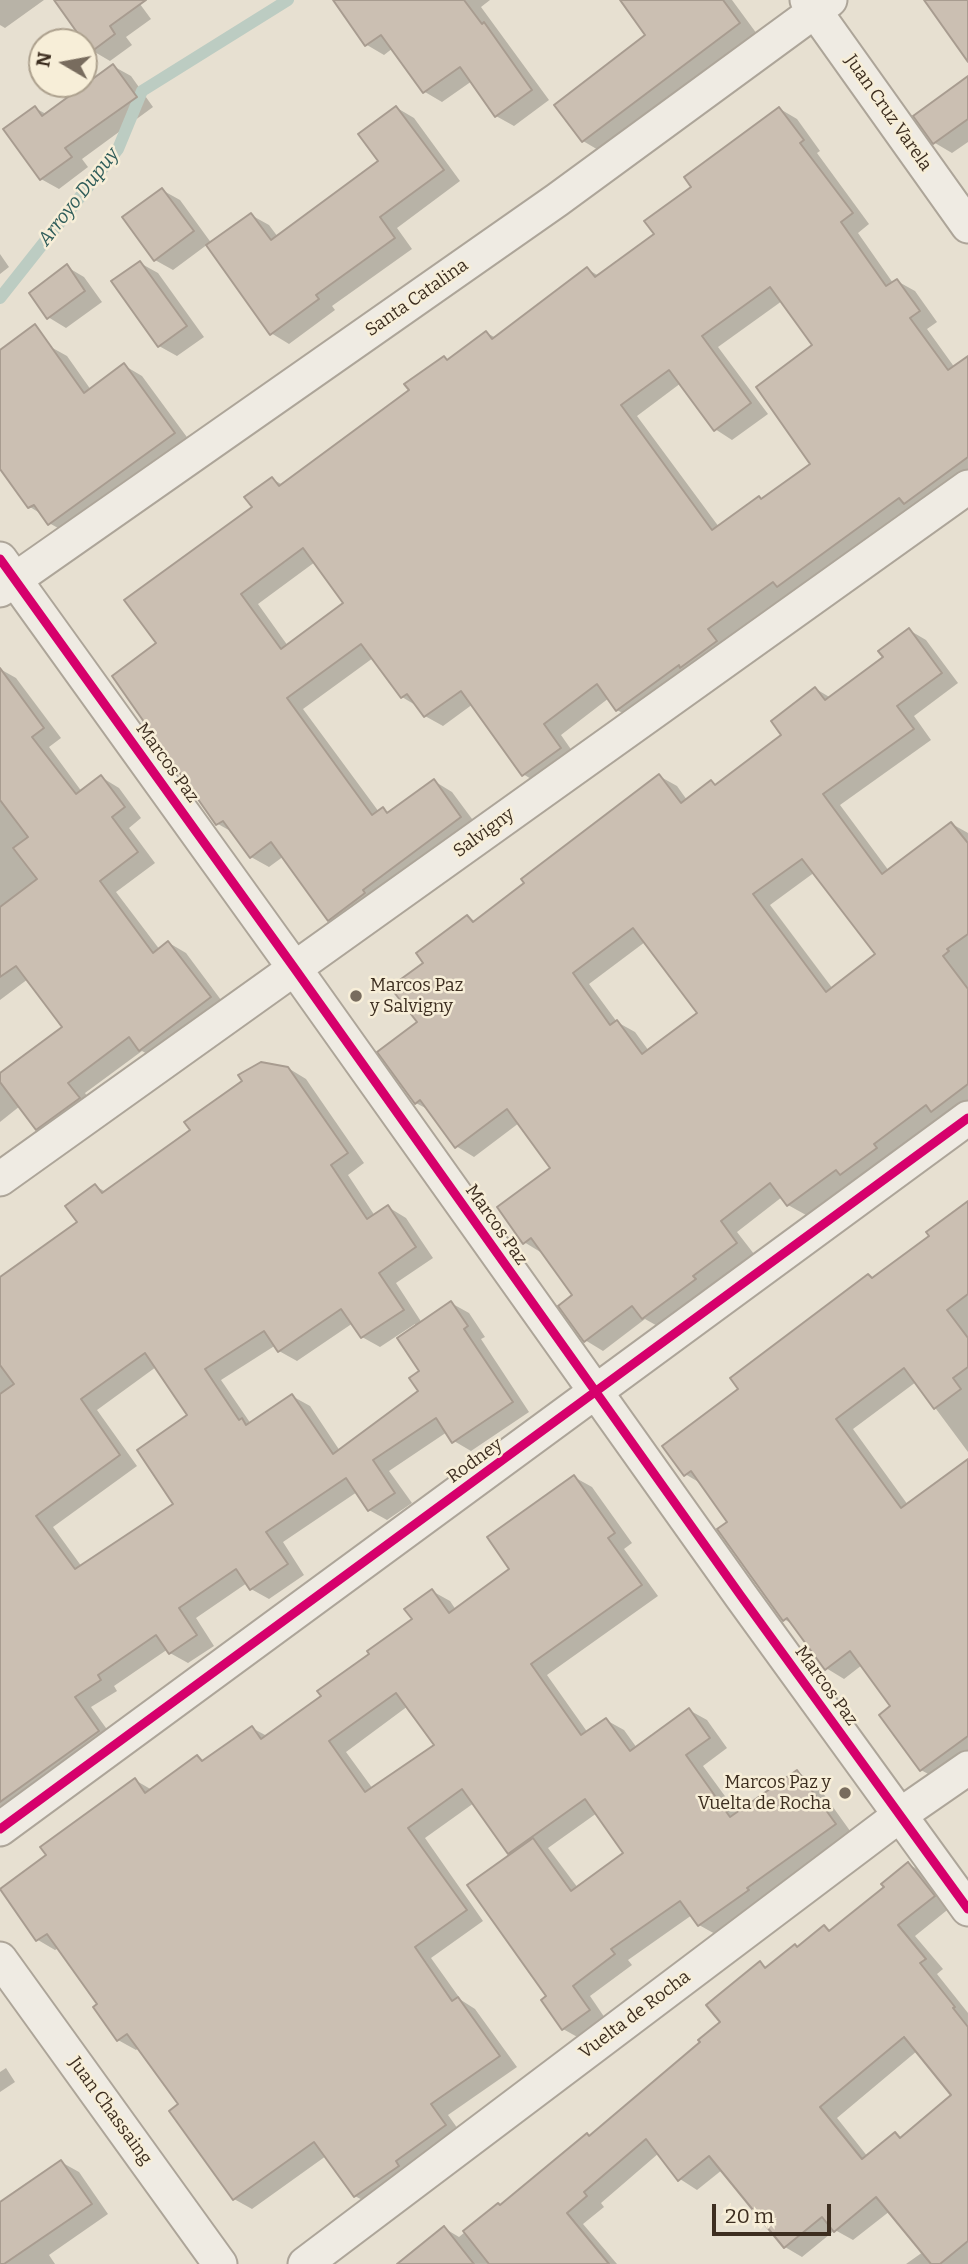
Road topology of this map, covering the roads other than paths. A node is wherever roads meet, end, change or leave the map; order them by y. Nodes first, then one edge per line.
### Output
1 (817, 4) edge
2 (968, 226) edge
3 (968, 486) edge
4 (5, 576) edge
5 (295, 969) junction
6 (968, 1118) edge
7 (0, 1179) edge
8 (595, 1393) junction
9 (968, 1768) edge
10 (900, 1815) junction
11 (0, 1829) edge
12 (968, 1909) edge
13 (0, 1959) edge
14 (220, 2264) edge
15 (305, 2264) edge

1 - 2 street, Juan Cruz Varela
1 - 4 street, Santa Catalina
3 - 5 street, Salvigny
4 - 5 street, Marcos Paz
5 - 7 street, Salvigny
5 - 8 street, Marcos Paz
6 - 8 street, Rodney
8 - 10 street, Marcos Paz
8 - 11 street, Rodney
9 - 10 street, Vuelta de Rocha
10 - 12 street, Marcos Paz
10 - 15 street, Vuelta de Rocha
13 - 14 street, Juan Chassaing

